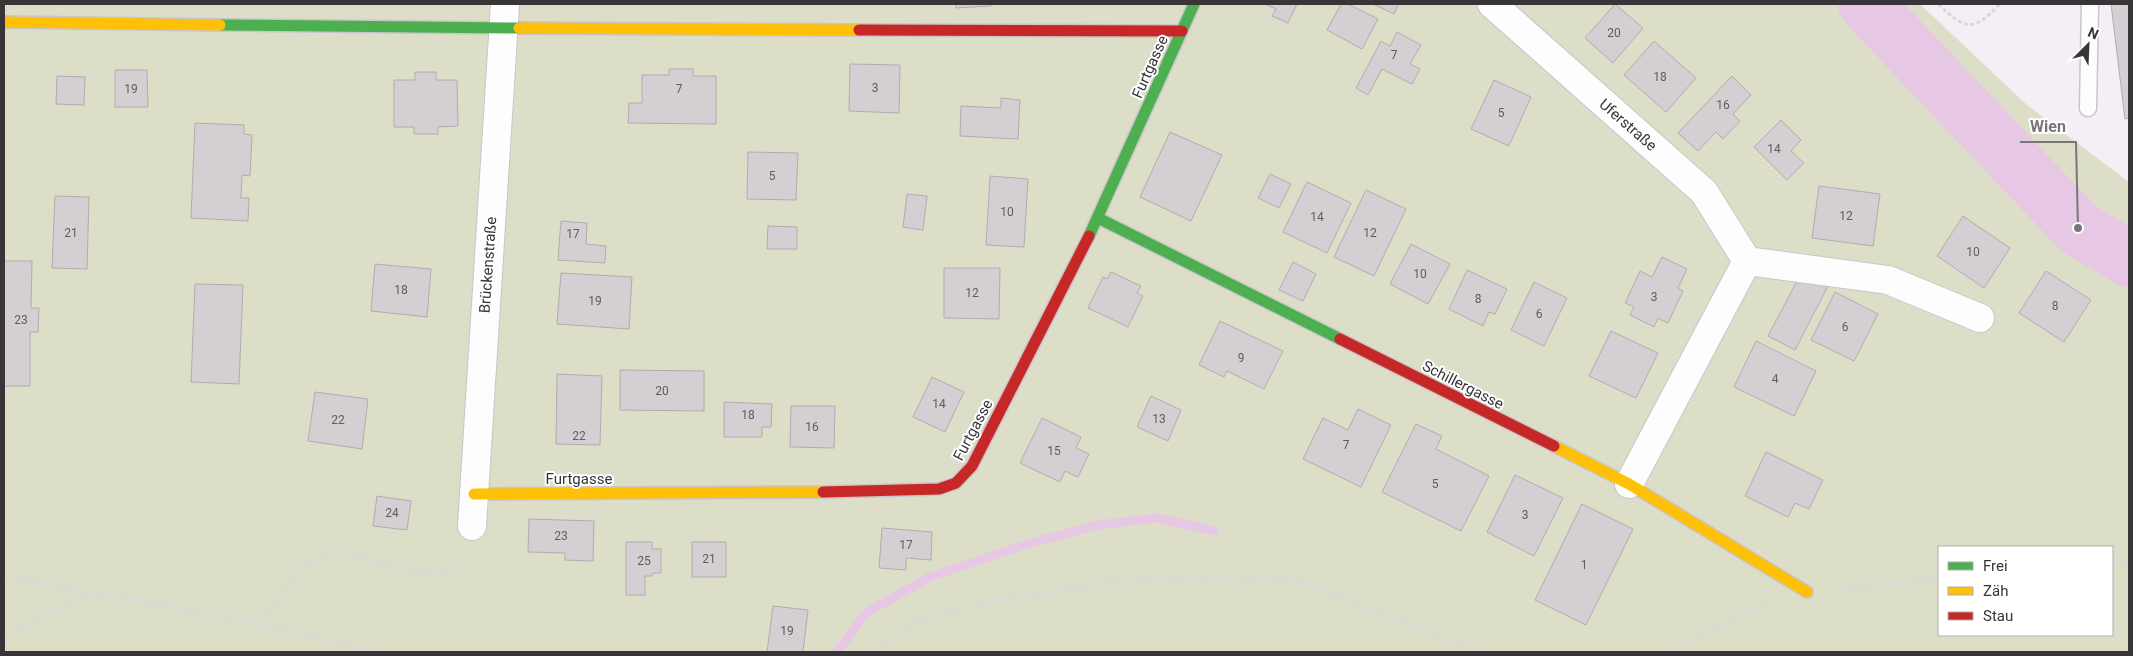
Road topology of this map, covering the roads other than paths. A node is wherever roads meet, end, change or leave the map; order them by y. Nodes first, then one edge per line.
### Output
1 (1194, 4) edge
2 (1492, 4) edge
3 (2090, 4) edge
4 (504, 16) edge
5 (4, 22) edge
6 (1182, 31) junction
7 (2088, 108) dead end
8 (1098, 218) junction
9 (1747, 260) junction
10 (1980, 318) dead end
11 (1628, 484) junction
12 (474, 494) junction
13 (472, 526) road end
14 (1807, 592) road end

1 - 6 street, Furtgasse
2 - 9 street, Uferstraße
3 - 7 lane
4 - 5 street
4 - 6 street
4 - 12 street, Brückenstraße
6 - 8 street, Furtgasse
8 - 11 street, Schillergasse
8 - 12 street, Furtgasse
9 - 10 street
9 - 11 street
11 - 14 street, Schillergasse
12 - 13 street, Brückenstraße

